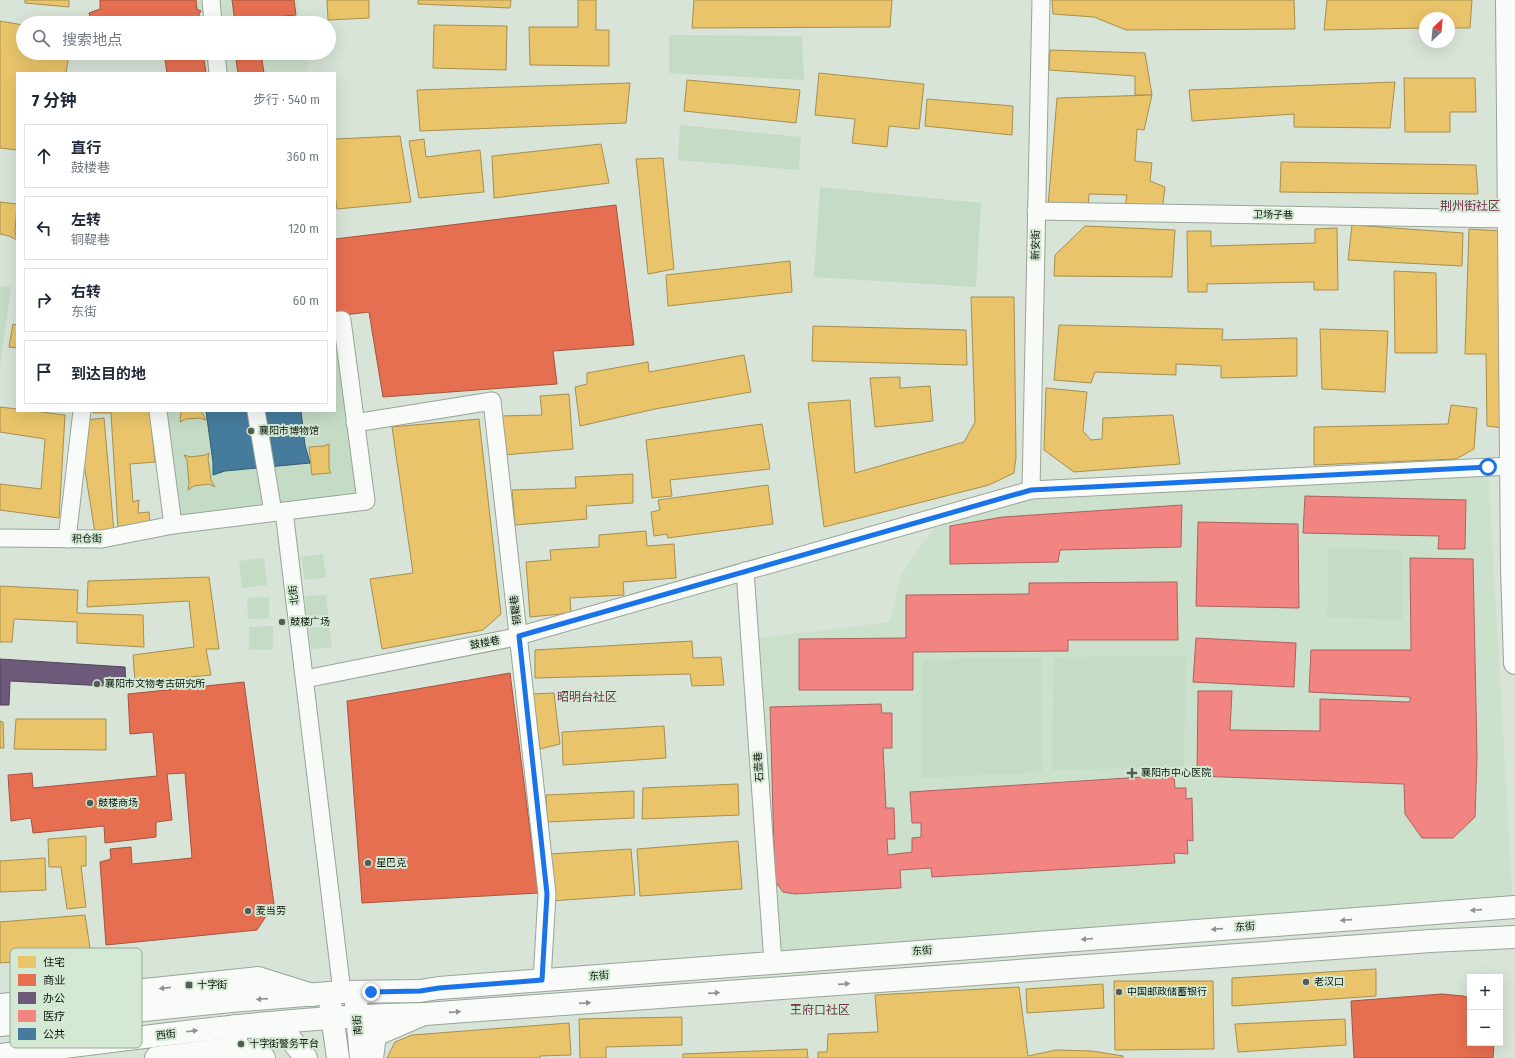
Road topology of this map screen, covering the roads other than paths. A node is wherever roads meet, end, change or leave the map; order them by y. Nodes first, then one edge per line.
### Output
1 (211, 0) edge
2 (1041, 0) edge
3 (1507, 0) edge
4 (212, 16) edge
5 (217, 60) edge
6 (218, 72) edge
7 (1036, 212) junction
8 (1511, 229) edge
9 (336, 321) edge
10 (82, 412) edge
11 (158, 412) edge
12 (256, 412) edge
13 (356, 423) junction
14 (1511, 466) junction
15 (1031, 490) junction
16 (278, 512) junction
17 (173, 525) junction
18 (0, 538) edge
19 (67, 539) junction
20 (745, 571) junction
21 (519, 636) junction
22 (1515, 663) edge
23 (304, 679) junction
24 (1515, 907) edge
25 (1515, 937) edge
26 (773, 963) junction
27 (542, 980) junction
28 (142, 990) edge
29 (335, 993) junction
30 (10, 1004) edge
31 (0, 1005) edge
32 (142, 1010) edge
33 (425, 1014) junction
34 (358, 1016) junction
35 (332, 1018) junction
36 (10, 1024) edge
37 (0, 1025) edge
38 (236, 1026) junction
39 (142, 1038) edge
40 (57, 1048) edge
41 (236, 1048) junction
42 (0, 1055) edge
43 (156, 1058) edge
44 (264, 1058) edge
45 (306, 1058) edge
46 (338, 1058) edge
47 (361, 1058) edge
48 (372, 1058) edge

1 - 4 street
2 - 7 street, 新安街
3 - 8 main road
5 - 6 street
7 - 8 street, 卫场子巷
7 - 15 street, 新安街
8 - 14 main road
9 - 13 street
10 - 19 street
11 - 17 street
12 - 16 street, 北街
13 - 16 street, 积仓街
13 - 21 street, 铜鞮巷
14 - 15 street, 鼓楼巷
14 - 22 main road
15 - 20 street, 鼓楼巷
16 - 17 street, 积仓街
16 - 23 street, 北街
17 - 19 street, 积仓街
18 - 19 street, 积仓街
20 - 21 street, 鼓楼巷
20 - 26 street, 石壶巷
21 - 23 street, 鼓楼巷
21 - 27 street, 铜鞮巷
23 - 29 street, 北街
24 -> 26 main road, 东街
33 -> 25 main road
26 - 27 main road, 东街
27 - 29 main road, 东街
29 -> 28 main road
29 -> 32 main road
29 - 34 main road, 南街
29 - 35 main road
30 -> 31 main road
33 - 34 main road
33 - 48 main road
34 - 35 main road
34 - 47 main road, 南街
35 - 38 main road, 西街
35 - 46 main road
36 -> 37 main road
39 -> 38 main road, 西街
38 - 41 main road
38 - 45 main road
42 -> 40 main road, 西街
41 - 43 main road
41 - 44 main road

